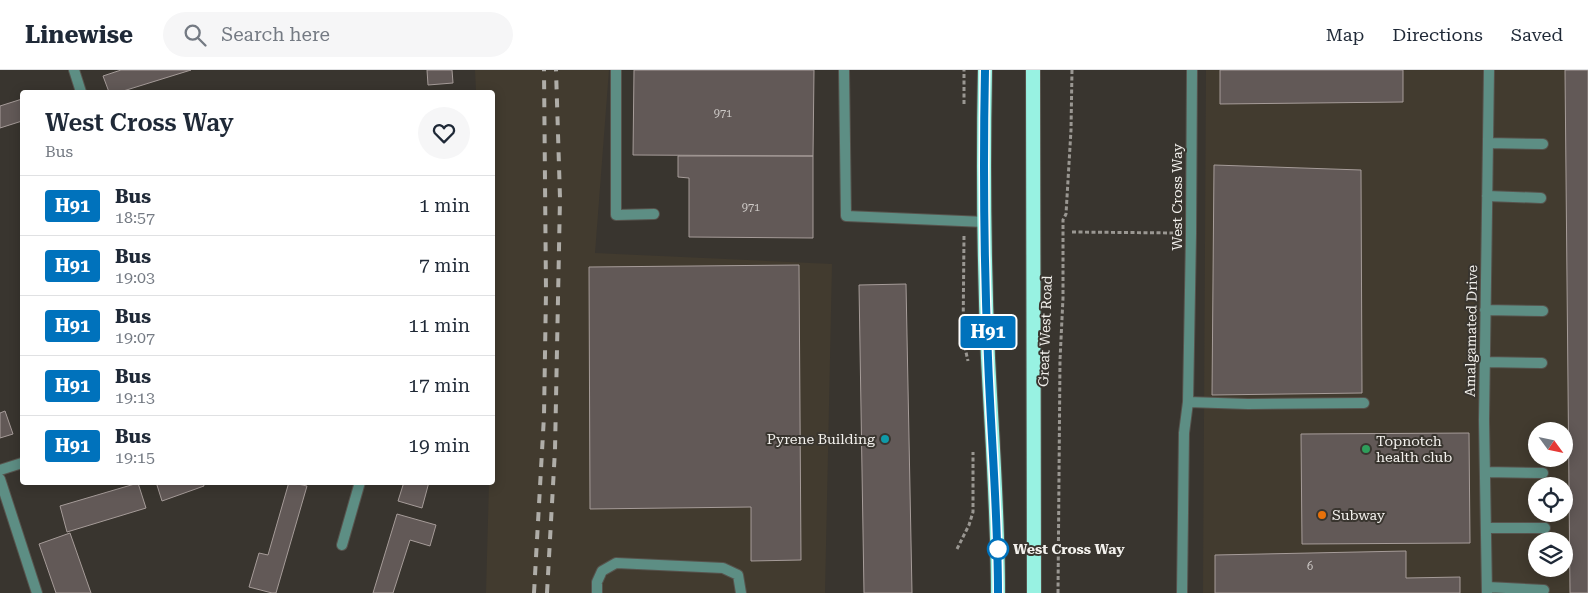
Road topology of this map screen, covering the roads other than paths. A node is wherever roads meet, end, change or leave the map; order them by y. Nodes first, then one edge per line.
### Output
1 (74, 70) edge
2 (616, 70) edge
3 (844, 70) edge
4 (985, 70) edge
5 (1033, 70) edge
6 (1038, 70) edge
7 (1192, 70) edge
8 (1489, 70) edge
9 (81, 90) edge
10 (1032, 97) junction
11 (1488, 143) junction
12 (1543, 144) dead end
13 (1487, 196) junction
14 (1541, 198) dead end
15 (654, 214) dead end
16 (985, 222) junction
17 (1485, 310) junction
18 (1543, 311) dead end
19 (1484, 362) junction
20 (1542, 364) dead end
21 (1188, 402) junction
22 (1364, 403) dead end
23 (20, 464) edge
24 (0, 470) edge
25 (1485, 472) junction
26 (1543, 474) dead end
27 (0, 479) edge
28 (359, 485) edge
29 (1486, 528) junction
30 (1545, 528) dead end
31 (342, 545) dead end
32 (1487, 590) edge
33 (1544, 590) dead end
34 (37, 593) edge
35 (597, 593) edge
36 (741, 593) edge
37 (998, 593) edge
38 (1034, 593) edge
39 (1182, 593) edge

1 - 9 street
2 - 15 street
3 - 16 street
4 - 16 highway
5 - 10 highway, Great West Road
6 - 10 highway
7 - 21 street, West Cross Way
8 - 11 street, Amalgamated Drive
10 - 38 highway, Great West Road
11 - 12 street
11 - 13 street, Amalgamated Drive
13 - 14 street
13 - 17 street, Amalgamated Drive
16 - 37 highway
17 - 18 street
17 - 19 street, Amalgamated Drive
19 - 20 street
19 - 25 street, Amalgamated Drive
21 - 22 street
21 - 39 street, West Cross Way
23 - 24 street
25 - 26 street
25 - 29 street, Amalgamated Drive
27 - 34 street
28 - 31 street
29 - 30 street
29 - 32 street, Amalgamated Drive
32 - 33 street
35 - 36 street

